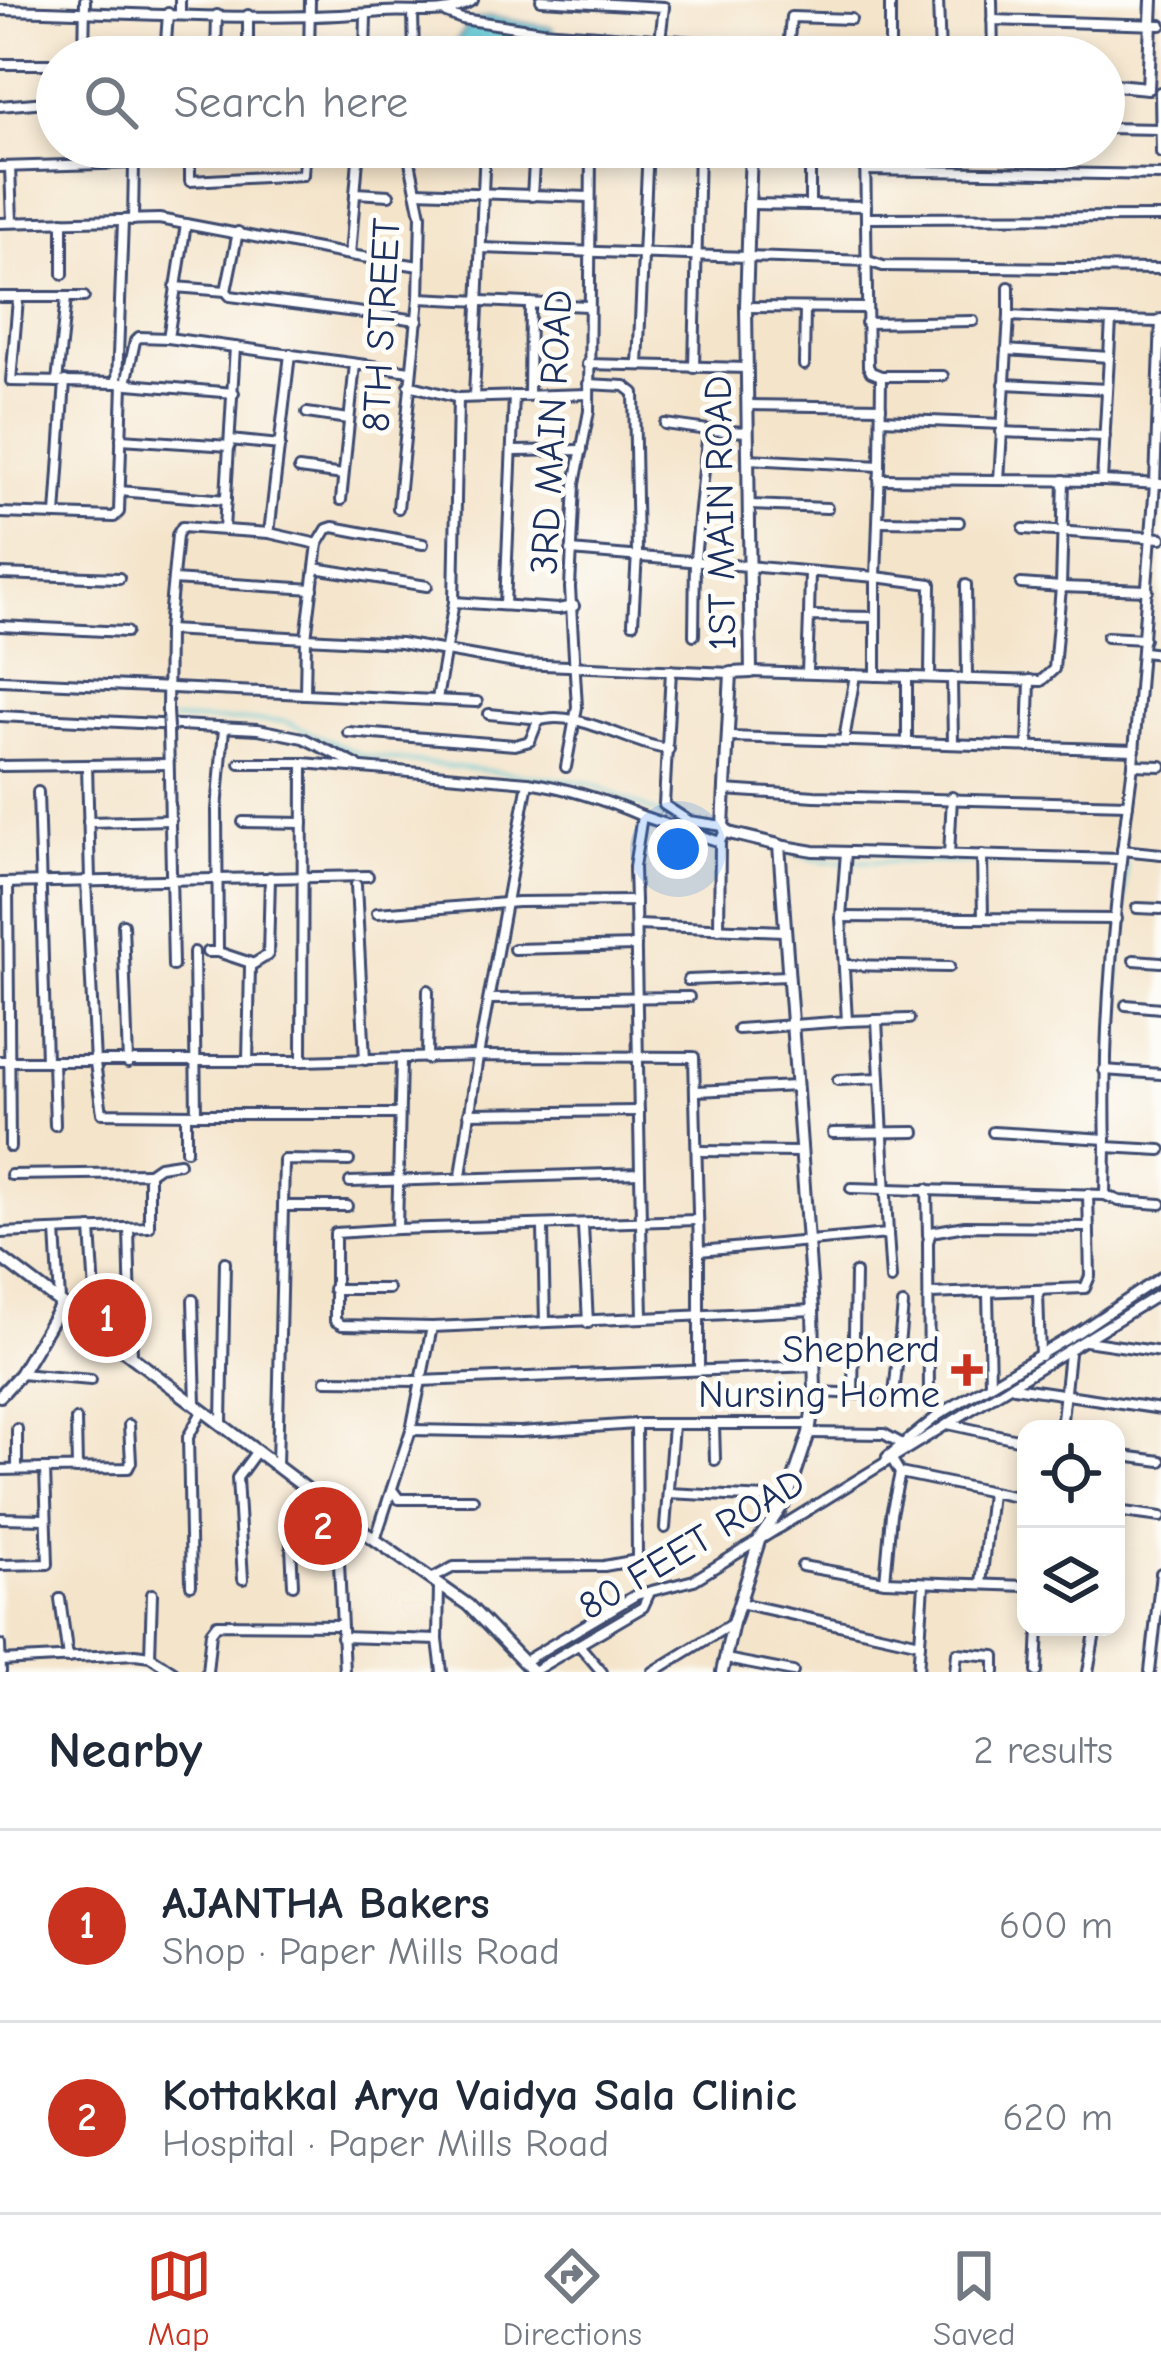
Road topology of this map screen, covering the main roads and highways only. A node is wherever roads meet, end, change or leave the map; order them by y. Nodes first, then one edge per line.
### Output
1 (1152, 0) edge
2 (1155, 25) edge
3 (1125, 87) edge
4 (1156, 91) edge
5 (751, 168) edge
6 (0, 1257) edge
7 (61, 1305) junction
8 (0, 1396) edge
9 (724, 1666) edge
10 (529, 1669) edge

1 - 2 main road
2 - 4 main road
3 - 4 main road
5 - 9 main road, 1ST MAIN ROAD
6 - 7 main road
7 - 8 main road
7 - 10 main road

